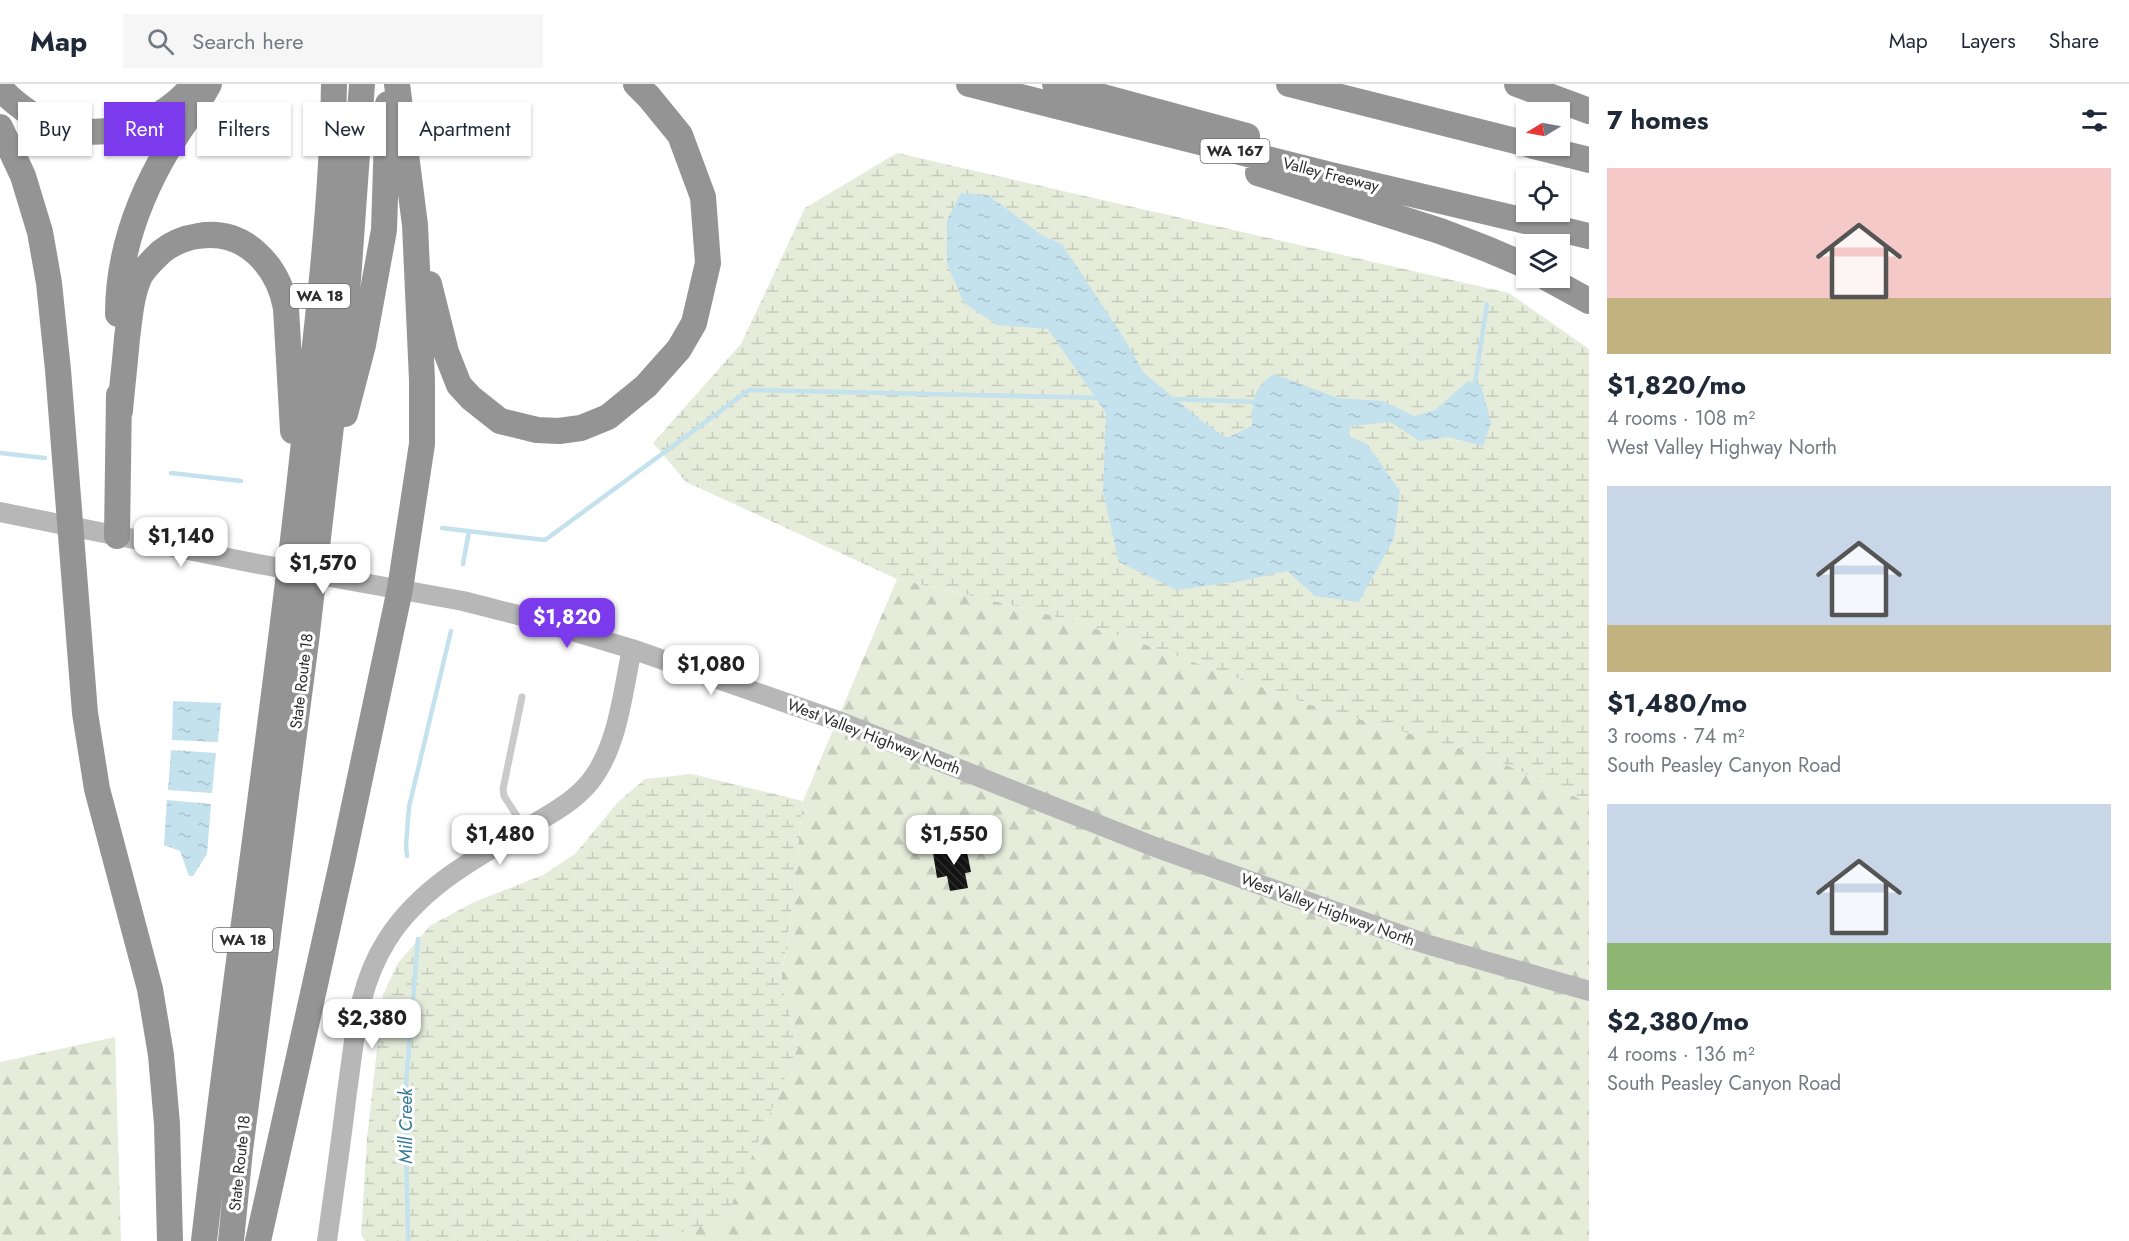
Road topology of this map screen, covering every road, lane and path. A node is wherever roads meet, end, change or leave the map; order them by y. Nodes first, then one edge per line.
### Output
1 (194, 84) edge
2 (209, 84) edge
3 (334, 84) edge
4 (362, 84) edge
5 (388, 84) edge
6 (397, 84) edge
7 (636, 84) edge
8 (969, 84) edge
9 (1055, 84) edge
10 (1289, 84) edge
11 (1517, 84) edge
12 (0, 87) edge
13 (1589, 111) edge
14 (0, 127) edge
15 (1516, 141) edge
16 (1570, 155) edge
17 (1589, 160) edge
18 (1502, 214) junction
19 (415, 225) junction
20 (1589, 236) edge
21 (1516, 261) edge
22 (1565, 288) edge
23 (1589, 301) edge
24 (120, 411) junction
25 (326, 465) junction
26 (309, 505) junction
27 (0, 512) edge
28 (117, 536) junction
29 (400, 589) junction
30 (294, 640) junction
31 (632, 649) junction
32 (522, 697) dead end
33 (525, 829) junction
34 (1589, 992) edge
35 (170, 1241) edge
36 (204, 1241) edge
37 (231, 1241) edge
38 (258, 1241) edge
39 (327, 1241) edge

1 - 12 highway
2 - 24 highway
3 - 26 highway, State Route 18 / WA 18
4 - 25 highway, State Route 18 / WA 18
5 - 25 highway
6 - 19 highway
7 - 19 highway
8 - 18 highway, Valley Freeway / WA 167
8 - 21 highway
9 - 18 highway
10 - 15 highway
11 - 13 highway
14 - 35 highway
16 - 17 highway
18 - 20 highway, Valley Freeway / WA 167
19 - 29 highway
22 - 23 highway
24 - 26 highway
24 - 28 highway
25 - 26 highway, State Route 18 / WA 18
26 - 30 highway, State Route 18 / WA 18
27 - 28 main road, West Valley Highway North
28 - 29 main road, West Valley Highway North
29 - 31 main road, West Valley Highway North
29 - 38 highway
30 - 36 highway, State Route 18 / WA 18
30 - 37 highway, State Route 18 / WA 18
31 - 33 main road
31 - 34 main road, West Valley Highway North
32 - 33 lane
33 - 39 main road

